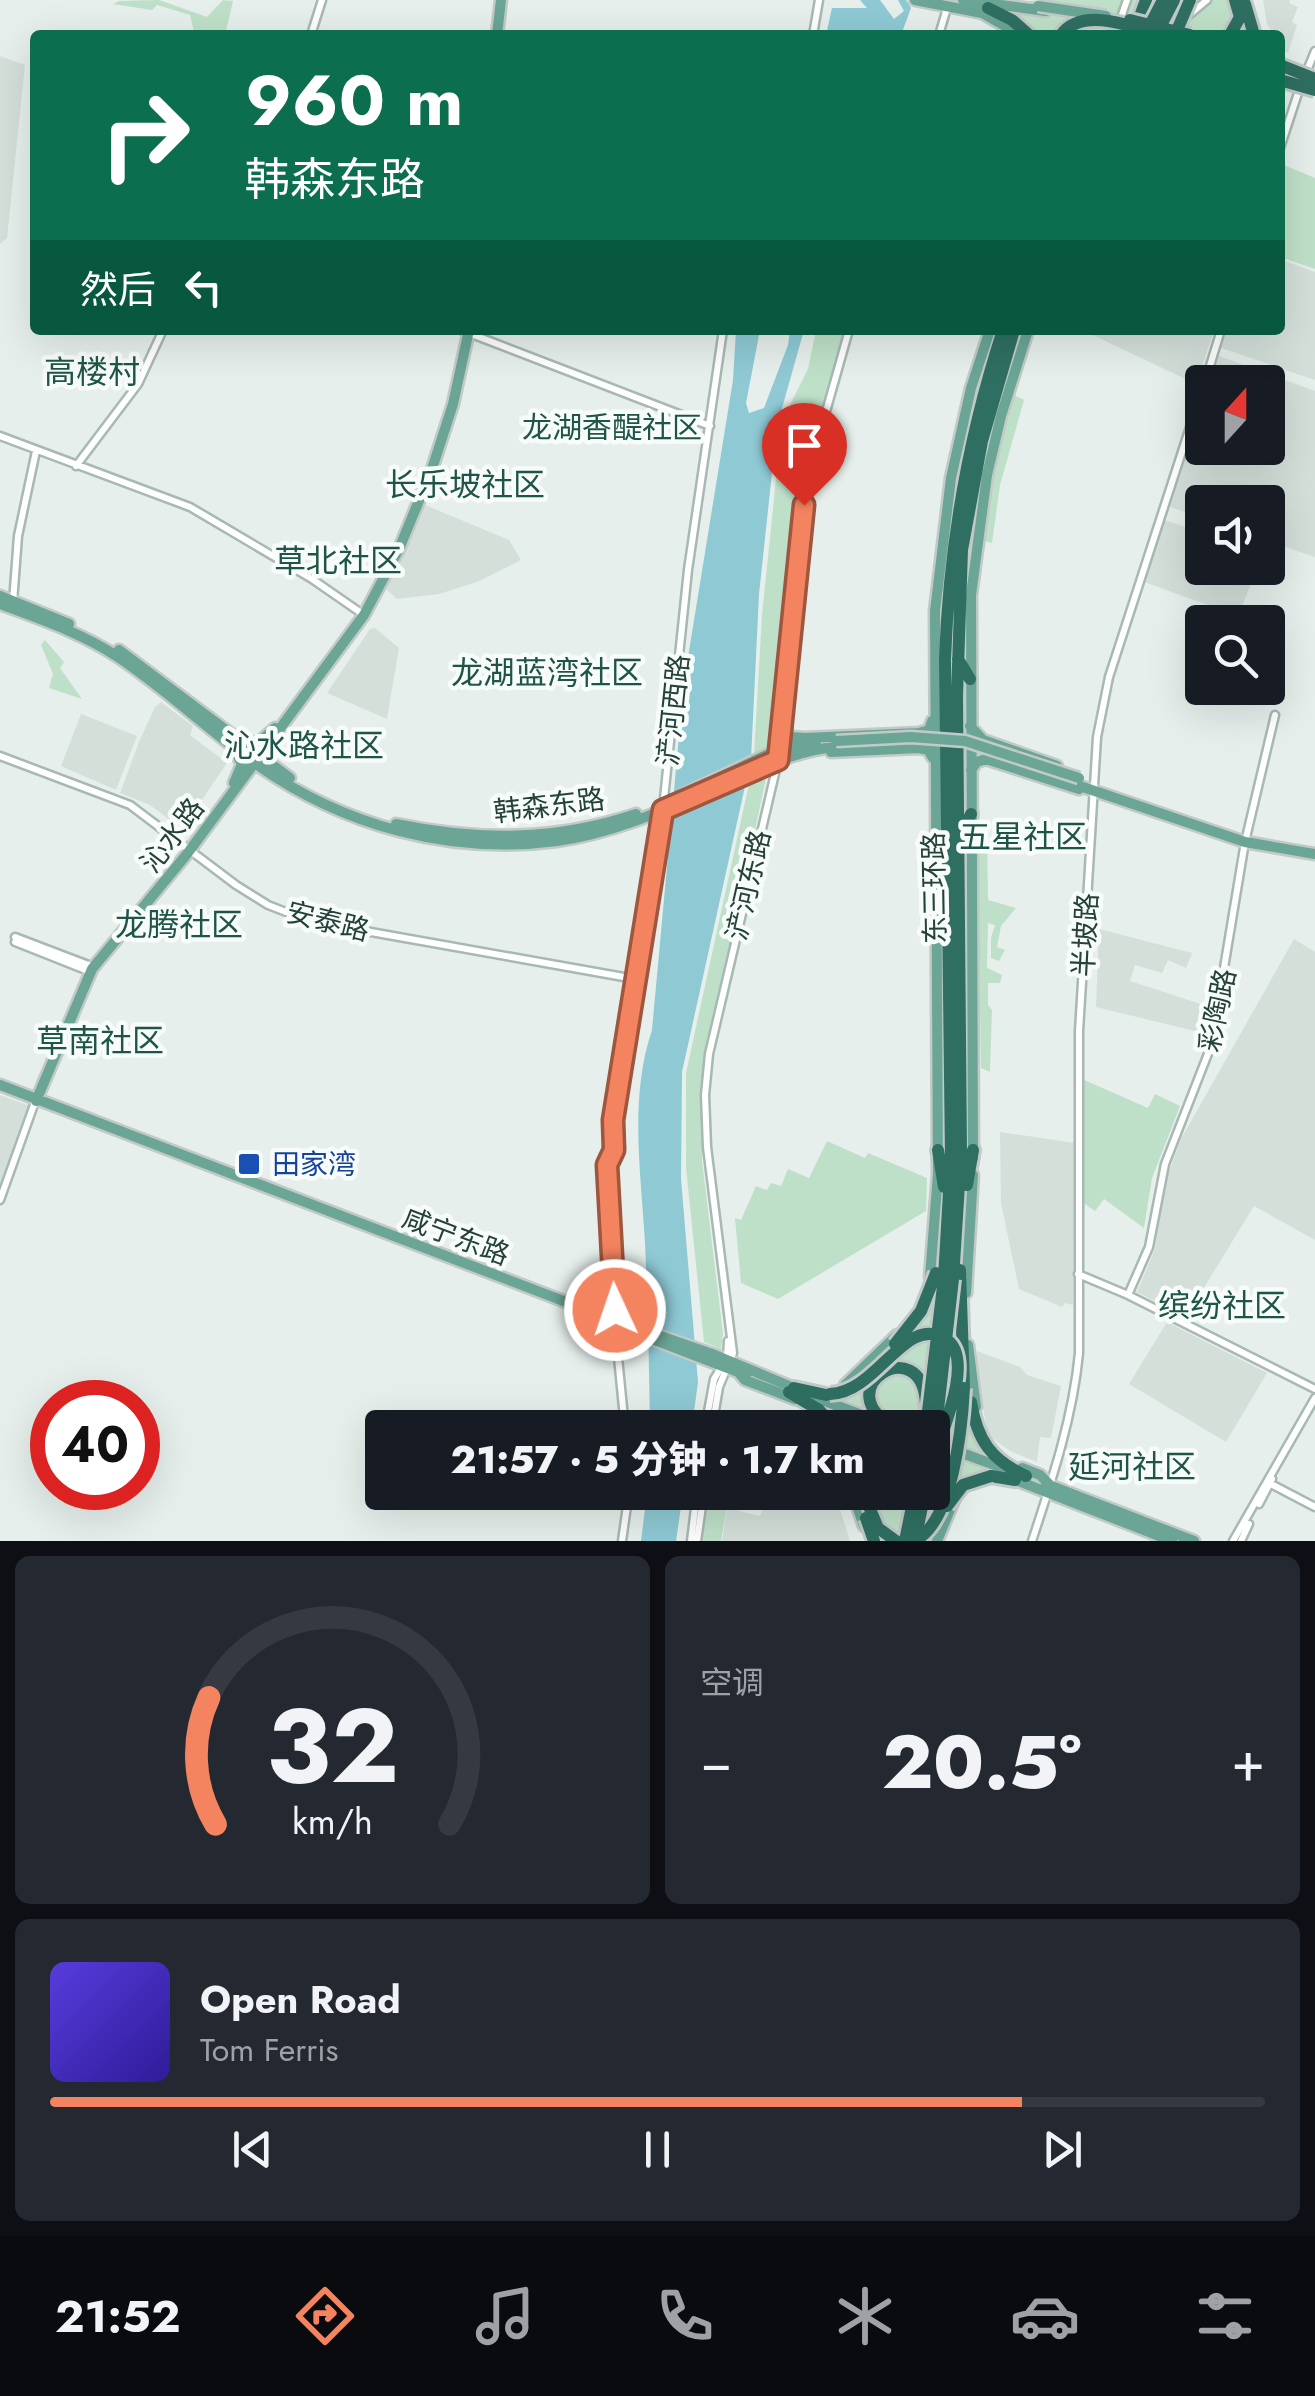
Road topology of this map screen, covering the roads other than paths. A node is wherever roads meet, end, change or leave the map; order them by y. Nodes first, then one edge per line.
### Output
1 (322, 0) edge
2 (498, 0) edge
3 (818, 0) edge
4 (919, 0) edge
5 (1126, 0) edge
6 (1138, 0) edge
7 (1147, 0) edge
8 (1162, 0) edge
9 (1174, 0) edge
10 (1207, 0) edge
11 (1235, 0) edge
12 (1247, 0) edge
13 (935, 1) edge
14 (957, 2) edge
15 (992, 4) edge
16 (1188, 4) edge
17 (1042, 8) junction
18 (1128, 20) junction
19 (313, 30) edge
20 (495, 30) edge
21 (813, 30) edge
22 (942, 30) edge
23 (1011, 30) edge
24 (1023, 30) edge
25 (1065, 30) edge
26 (1117, 30) edge
27 (1128, 30) edge
28 (1136, 30) edge
29 (1139, 30) edge
30 (1144, 30) edge
31 (1147, 30) edge
32 (1162, 30) edge
33 (1164, 30) edge
34 (1166, 30) edge
35 (1169, 30) edge
36 (1180, 30) edge
37 (1233, 30) edge
38 (1256, 30) edge
39 (1315, 51) edge
40 (1285, 73) edge
41 (1285, 75) edge
42 (1314, 83) edge
43 (1300, 88) junction
44 (1285, 133) edge
45 (162, 335) edge
46 (465, 335) edge
47 (476, 335) edge
48 (722, 335) edge
49 (848, 335) edge
50 (988, 335) edge
51 (1003, 335) edge
52 (1012, 335) edge
53 (1026, 335) edge
54 (1219, 335) edge
55 (1210, 365) edge
56 (710, 426) junction
57 (0, 436) edge
58 (1185, 442) edge
59 (36, 450) junction
60 (76, 466) junction
61 (0, 600) edge
62 (14, 602) junction
63 (361, 614) junction
64 (951, 658) junction
65 (935, 678) junction
66 (970, 678) junction
67 (935, 710) junction
68 (1275, 715) dead end
69 (782, 725) junction
70 (970, 726) junction
71 (280, 727) junction
72 (228, 737) junction
73 (815, 739) junction
74 (836, 744) junction
75 (0, 756) edge
76 (778, 758) junction
77 (256, 759) junction
78 (935, 766) junction
79 (971, 772) junction
80 (288, 780) junction
81 (236, 785) junction
82 (1093, 787) junction
83 (667, 805) junction
84 (935, 805) junction
85 (971, 814) junction
86 (948, 821) junction
87 (959, 840) junction
88 (1246, 840) junction
89 (188, 849) junction
90 (1315, 851) edge
91 (15, 939) dead end
92 (89, 968) junction
93 (635, 979) junction
94 (0, 1087) edge
95 (36, 1100) junction
96 (938, 1150) junction
97 (973, 1150) junction
98 (0, 1200) edge
99 (954, 1209) junction
100 (953, 1226) junction
101 (1078, 1274) junction
102 (944, 1277) junction
103 (1128, 1295) junction
104 (618, 1325) junction
105 (881, 1352) junction
106 (724, 1363) junction
107 (789, 1389) junction
108 (1315, 1389) edge
109 (828, 1394) junction
110 (970, 1394) junction
111 (1315, 1398) edge
112 (1315, 1407) edge
113 (815, 1408) joint
114 (624, 1410) edge
115 (710, 1410) edge
116 (811, 1410) edge
117 (828, 1410) edge
118 (836, 1410) edge
119 (847, 1410) edge
120 (874, 1410) edge
121 (925, 1410) edge
122 (928, 1410) edge
123 (935, 1410) edge
124 (948, 1410) edge
125 (950, 1453) edge
126 (1020, 1478) junction
127 (1269, 1484) junction
128 (1049, 1489) junction
129 (1315, 1506) edge
130 (626, 1510) edge
131 (698, 1510) edge
132 (862, 1510) edge
133 (867, 1510) edge
134 (911, 1510) edge
135 (921, 1510) edge
136 (950, 1510) joint
137 (622, 1541) edge
138 (694, 1541) edge
139 (872, 1541) edge
140 (896, 1541) edge
141 (904, 1541) edge
142 (914, 1541) edge
143 (936, 1541) edge
144 (1032, 1541) edge
145 (1172, 1541) edge
146 (1194, 1541) edge
147 (1232, 1541) edge
148 (1241, 1541) edge

1 - 19 street
2 - 20 main road
3 - 21 street
4 - 13 main road
5 - 26 street
6 - 27 highway, bridge
7 - 16 street
7 - 28 highway, bridge
8 - 31 highway, bridge
9 - 33 highway, bridge
10 - 16 street
11 - 37 highway
12 - 38 highway
13 - 14 main road
14 - 15 main road
14 - 17 main road
14 - 22 street
14 - 23 main road
15 - 17 main road
15 - 24 highway
16 - 34 highway, bridge
16 - 36 highway, bridge
17 - 18 main road, bridge
17 - 30 main road, bridge
18 - 32 main road, bridge
18 - 35 highway, bridge
25 - 29 highway, bridge
39 - 42 street
40 - 42 highway, bridge
41 - 43 main road
42 - 43 main road
42 - 43 street
43 - 44 street
45 - 60 street
46 - 63 main road, 沁水路
47 - 56 street
48 - 56 street, 浐河西路
49 - 69 street, 浐河东路
50 - 65 main road
51 - 64 highway, 东三环路
52 - 64 highway, 东三环路
53 - 66 main road
54 - 55 street
56 - 83 street, 浐河西路
57 - 59 street
58 - 82 street, 半坡路
59 - 60 street
59 - 62 street
60 - 63 street
61 - 62 main road, 韩森东路
61 - 72 main road, 韩森东路
62 - 72 main road, 韩森东路
63 - 71 main road, 沁水路
64 - 65 highway
64 - 66 highway
64 - 86 highway, 东三环路
64 - 87 highway, 东三环路
65 - 67 main road
66 - 70 main road
67 - 73 main road
67 - 78 main road
68 - 88 street, 彩陶路
69 - 73 main road
69 - 76 street, 浐河东路
70 - 79 main road
70 - 82 main road
71 - 72 main road
71 - 77 main road, 沁水路
71 - 80 main road
72 - 77 main road, 韩森东路
72 - 81 main road
73 - 74 main road, 韩森东路
73 - 76 main road, 韩森东路
74 - 76 main road, 韩森东路
74 - 82 main road, 韩森东路, bridge
75 - 89 street, 安泰路
76 - 78 main road
76 - 83 main road, 韩森东路
76 - 106 street, 浐河东路
77 - 80 main road, 韩森东路
77 - 81 main road, 沁水路
78 - 84 main road
79 - 82 main road
79 - 85 main road
80 - 81 main road
80 - 83 main road, 韩森东路
81 - 89 main road, 沁水路
82 - 88 main road, 韩森东路
82 - 101 street, 半坡路
83 - 93 street, 浐河西路
84 - 86 highway
84 - 96 main road
85 - 87 highway
85 - 97 main road
86 - 99 highway, 东三环路
87 - 99 highway, 东三环路
88 - 90 main road, 韩森东路
88 - 103 street, 彩陶路
89 - 92 main road, 沁水路
89 - 93 street, 安泰路
89 - 95 main road, 沁水路
91 - 92 street
92 - 95 main road, 沁水路
93 - 104 street, 浐河西路
94 - 95 main road, 咸宁东路
95 - 98 street
95 - 104 main road, 咸宁东路
95 - 104 main road, 咸宁东路
96 - 99 highway
96 - 105 main road
97 - 99 highway
97 - 110 main road
99 - 100 highway, 东三环路
100 - 102 highway, 东三环路
100 - 110 highway
101 - 103 street
101 - 128 street, 半坡路
102 - 109 highway, bridge
102 - 122 highway, 东三环路, bridge
102 - 123 highway, 东三环路, bridge
103 - 108 street
104 - 106 main road, 咸宁东路
104 - 114 street, 浐河西路
105 - 107 main road
105 - 110 main road
106 - 107 main road, 咸宁东路
106 - 115 street, 浐河东路
107 - 109 highway
107 - 113 highway
107 - 116 main road
107 - 118 main road, 咸宁东路
107 - 119 main road, 咸宁东路
109 - 124 highway, bridge
110 - 126 highway
110 - 128 main road
110 - 142 highway, bridge
111 - 147 street
112 - 127 street
113 - 117 main road
120 - 121 highway, bridge
125 - 126 main road
126 - 128 main road
126 - 143 highway, bridge
127 - 129 street
127 - 148 street
128 - 136 main road
128 - 144 street, 半坡路
128 - 145 main road
128 - 146 main road
130 - 137 street
131 - 138 street
132 - 139 highway, bridge
133 - 140 highway, bridge
134 - 141 highway, bridge
135 - 142 highway, bridge
136 - 143 main road

